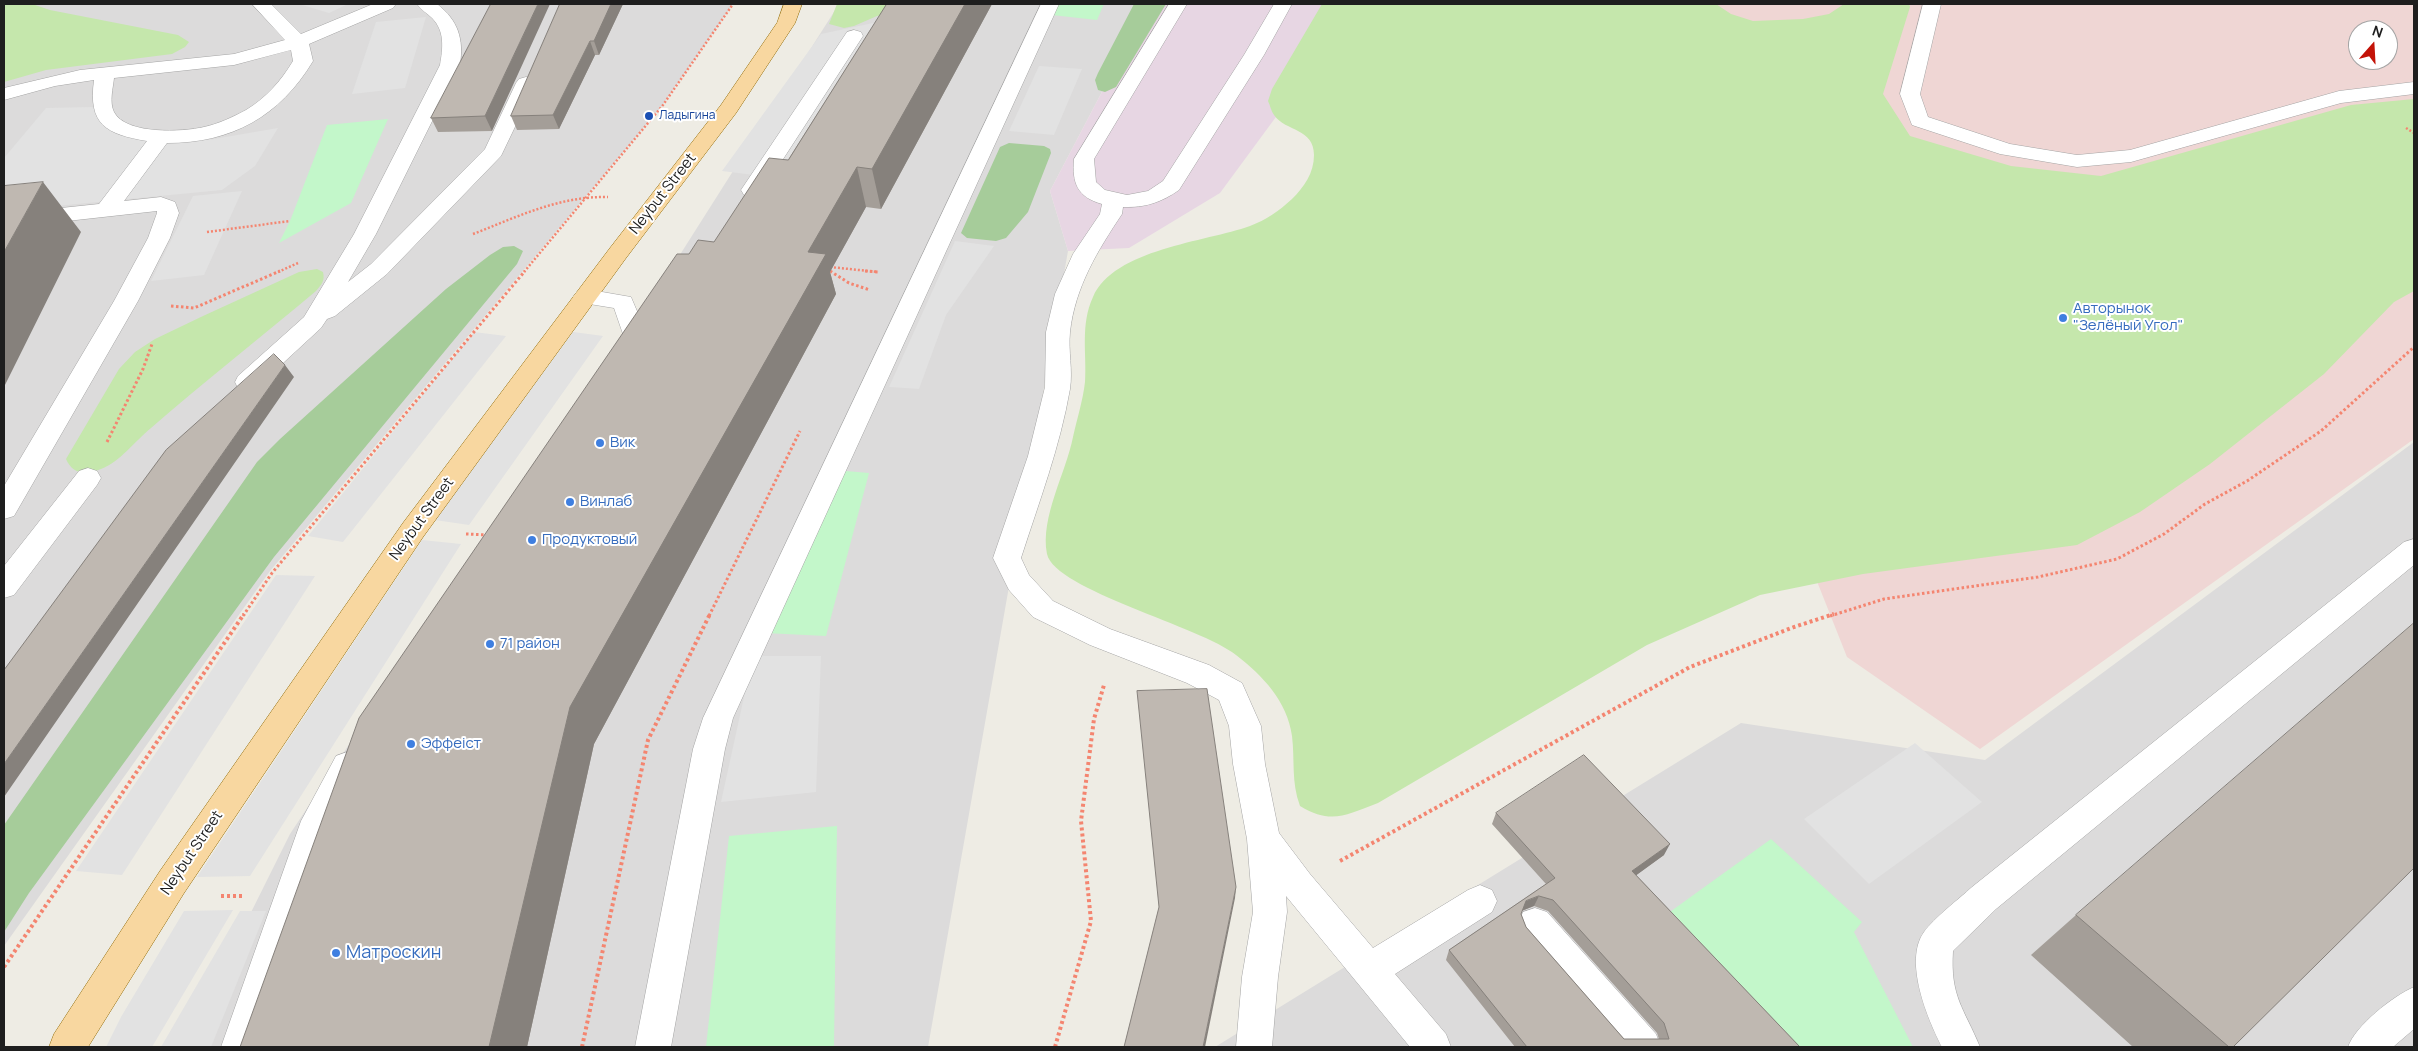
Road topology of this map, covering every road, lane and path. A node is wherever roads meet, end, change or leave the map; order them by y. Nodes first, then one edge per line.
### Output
1 (260, 4) edge
2 (387, 4) edge
3 (426, 4) edge
4 (734, 4) edge
5 (793, 4) edge
6 (1050, 4) edge
7 (1178, 4) edge
8 (1284, 4) edge
9 (1932, 4) edge
10 (854, 36) dead end
11 (299, 43) junction
12 (532, 67) edge
13 (105, 73) junction
14 (2414, 88) edge
15 (4, 94) edge
16 (161, 137) junction
17 (588, 195) junction
18 (1114, 200) junction
19 (742, 204) edge
20 (107, 209) junction
21 (290, 221) dead end
22 (4, 222) edge
23 (365, 234) junction
24 (471, 234) dead end
25 (159, 238) junction
26 (920, 288) junction
27 (585, 297) junction
28 (126, 301) junction
29 (313, 322) junction
30 (2414, 346) edge
31 (609, 377) edge
32 (232, 395) edge
33 (88, 478) dead end
34 (4, 509) edge
35 (461, 533) dead end
36 (489, 535) edge
37 (2414, 550) edge
38 (4, 587) edge
39 (1117, 644) junction
40 (360, 748) edge
41 (1264, 839) junction
42 (1298, 885) junction
43 (292, 895) junction
44 (163, 896) junction
45 (1480, 902) dead end
46 (1535, 924) dead end
47 (4, 967) edge
48 (1369, 970) junction
49 (2414, 1006) edge
50 (67, 1047) edge
51 (239, 1047) edge
52 (653, 1047) edge
53 (1055, 1047) edge
54 (1254, 1047) edge
55 (1433, 1047) edge
56 (1643, 1047) edge
57 (1962, 1047) edge
58 (2366, 1047) edge

1 - 11 street
2 - 11 street
3 - 23 street
4 - 17 path
5 - 27 main road, Neybut Street
6 - 26 street
7 - 18 street
8 - 18 street
9 - 14 street
10 - 19 street
11 - 13 street
11 - 16 street
12 - 29 street
13 - 15 street
13 - 16 street
16 - 20 street
17 - 24 path
17 - 47 path
18 - 39 street
20 - 22 street
20 - 25 street
21 - 25 path
23 - 28 path
23 - 29 street
25 - 28 street
26 - 26 path
26 - 52 street
27 - 31 street
27 - 44 main road, Neybut Street
28 - 34 street
29 - 32 street
30 - 42 path
33 - 38 street
35 - 36 path
37 - 57 street
39 - 41 street
39 - 53 path
40 - 43 street
41 - 42 street
41 - 54 street
42 - 48 street
43 - 44 path
43 - 51 street
44 - 50 main road, Neybut Street
45 - 48 street
46 - 56 street
48 - 55 street
49 - 58 street

